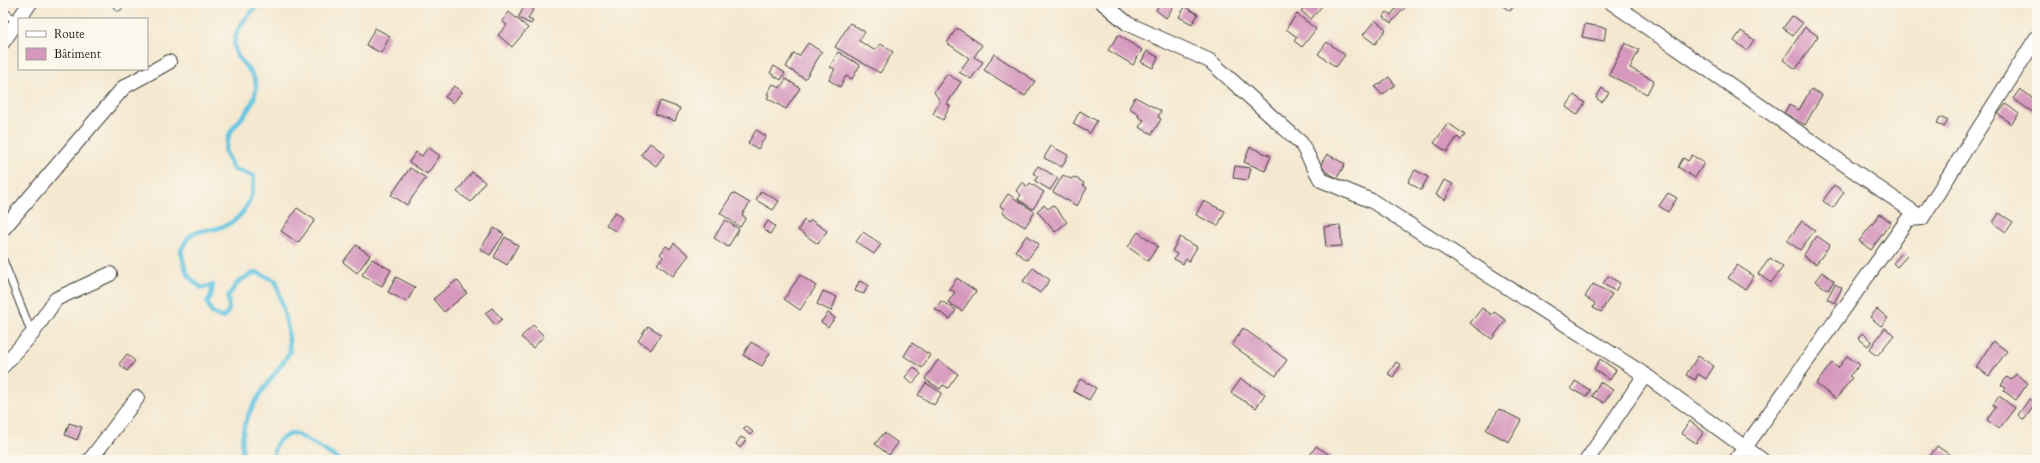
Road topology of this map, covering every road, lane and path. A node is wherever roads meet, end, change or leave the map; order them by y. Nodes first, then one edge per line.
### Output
1 (30, 3) edge
2 (1103, 3) edge
3 (1612, 3) edge
4 (3, 11) edge
5 (20, 18) edge
6 (17, 22) joint
7 (2037, 38) edge
8 (3, 42) edge
9 (169, 62) dead end
10 (1922, 218) junction
11 (3, 229) edge
12 (3, 260) edge
13 (110, 274) dead end
14 (32, 334) junction
15 (3, 366) edge
16 (1645, 375) junction
17 (136, 398) dead end
18 (1744, 448) junction
19 (90, 460) edge
20 (1586, 460) edge
21 (1736, 460) edge
22 (1762, 460) edge

1 - 5 street
2 - 16 street
3 - 10 street
4 - 6 lane
6 - 8 street
7 - 10 street
9 - 11 street
10 - 18 street
12 - 14 lane
13 - 14 street
14 - 15 street
16 - 18 street
16 - 20 street
17 - 19 street
18 - 21 street
18 - 22 street

